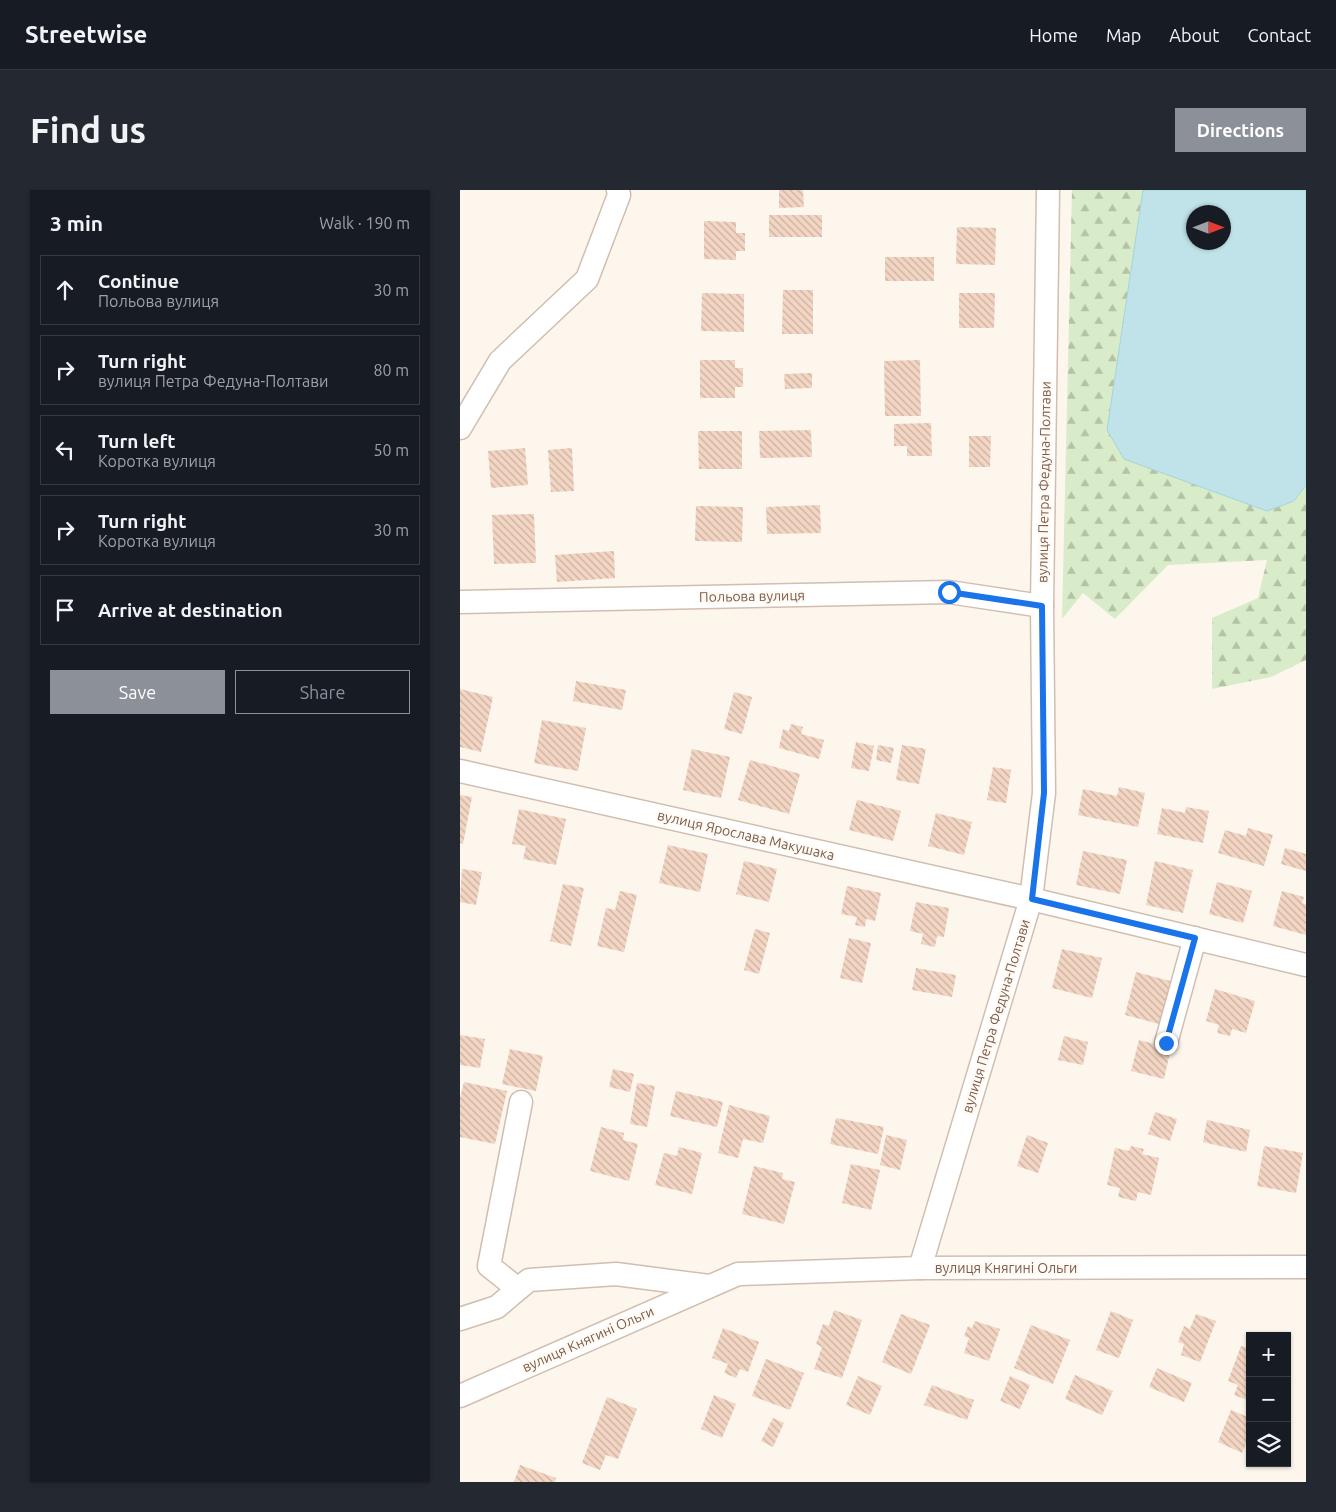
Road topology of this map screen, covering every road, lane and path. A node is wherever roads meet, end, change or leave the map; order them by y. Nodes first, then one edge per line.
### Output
1 (618, 190) edge
2 (1048, 190) edge
3 (460, 428) edge
4 (460, 602) edge
5 (1042, 606) junction
6 (460, 771) edge
7 (1032, 899) junction
8 (1195, 938) junction
9 (1306, 965) edge
10 (1166, 1043) dead end
11 (521, 1102) dead end
12 (920, 1268) junction
13 (1306, 1268) edge
14 (709, 1286) junction
15 (518, 1289) junction
16 (460, 1319) edge
17 (464, 1394) edge

1 - 3 street
2 - 5 street, вулиця Петра Федуна-Полтави
4 - 5 street, Польова вулиця
5 - 7 street, вулиця Петра Федуна-Полтави
6 - 7 street, вулиця Ярослава Макушака
7 - 8 street, вулиця Ярослава Макушака
7 - 12 street, вулиця Петра Федуна-Полтави
8 - 9 street, вулиця Ярослава Макушака
8 - 10 street
11 - 15 street
12 - 13 street, вулиця Княгині Ольги
12 - 14 street, вулиця Княгині Ольги
14 - 15 street, вулиця Княгині Ольги
14 - 17 street, вулиця Княгині Ольги
15 - 16 street, вулиця Княгині Ольги

